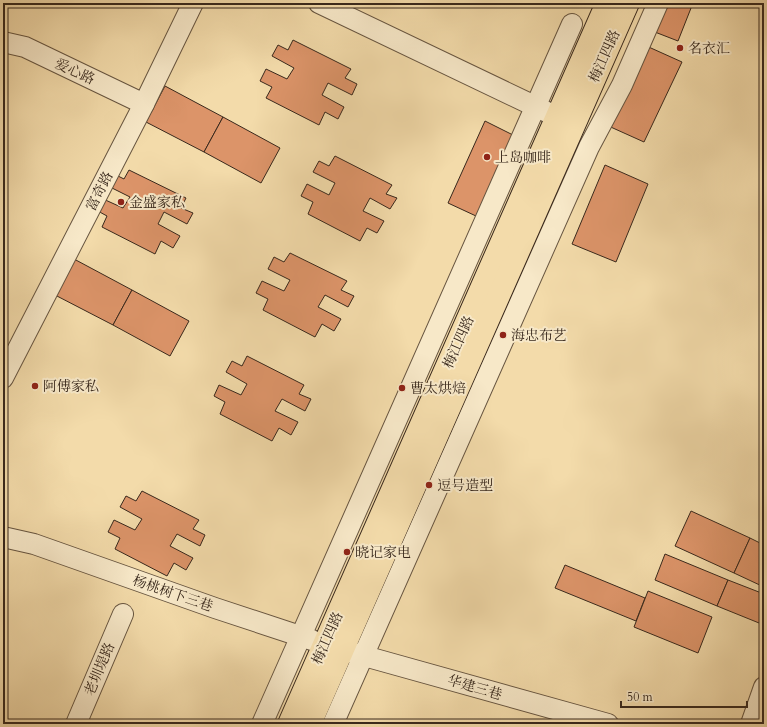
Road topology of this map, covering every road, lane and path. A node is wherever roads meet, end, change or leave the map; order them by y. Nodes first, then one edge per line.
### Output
1 (193, 3) edge
2 (319, 3) edge
3 (607, 3) edge
4 (628, 3) edge
5 (658, 3) edge
6 (572, 24) dead end
7 (3, 42) edge
8 (144, 104) junction
9 (574, 126) junction
10 (3, 378) edge
11 (3, 537) edge
12 (123, 614) dead end
13 (342, 650) junction
14 (764, 687) edge
15 (76, 724) edge
16 (262, 724) edge
17 (289, 724) edge
18 (310, 724) edge
19 (332, 724) edge
20 (608, 724) edge
21 (751, 724) edge

1 - 8 street, 富奇路
2 - 9 street
3 - 17 main road, 梅江四路
4 - 9 main road, 梅江四路
5 - 19 street
6 - 16 street
7 - 8 street, 爱心路
8 - 10 street, 富奇路
9 - 13 main road, 梅江四路
11 - 13 street, 杨桃树下三巷
12 - 15 street, 老圳堤路
13 - 18 main road, 梅江四路
13 - 20 street, 华建三巷
14 - 21 street

